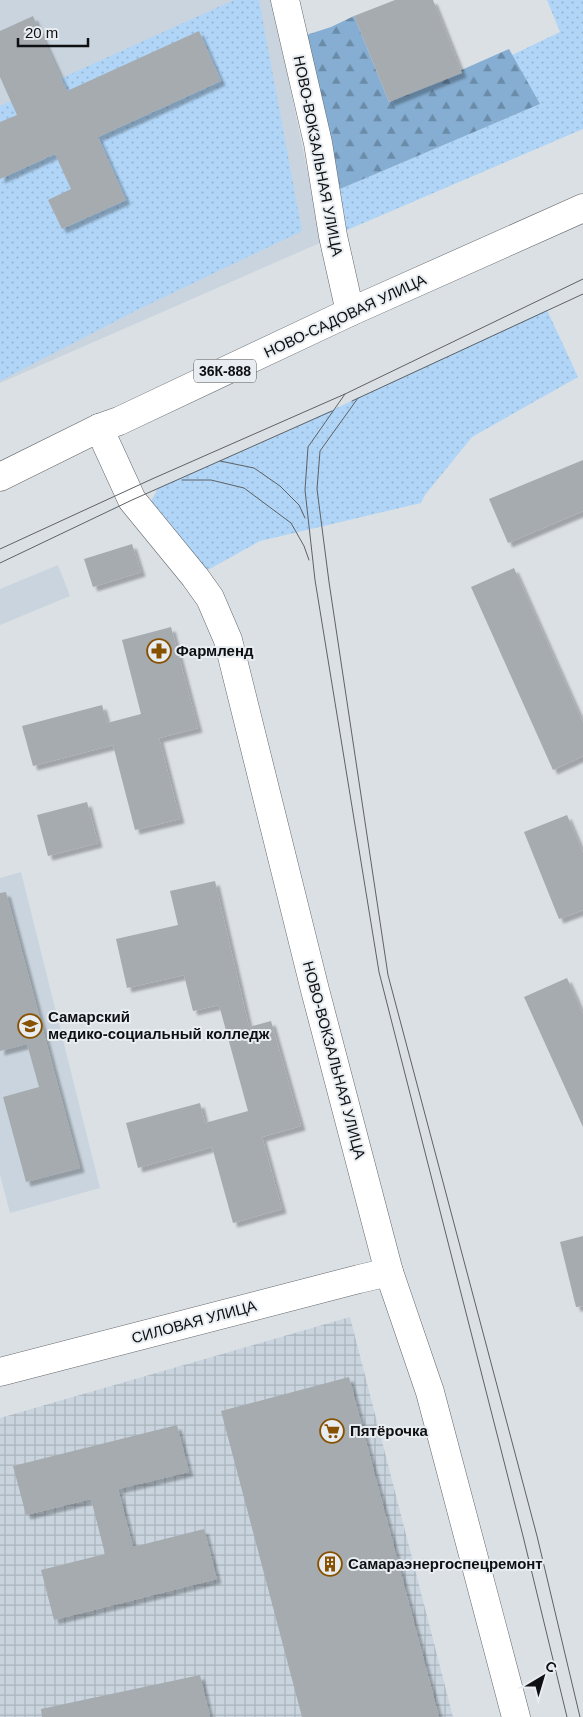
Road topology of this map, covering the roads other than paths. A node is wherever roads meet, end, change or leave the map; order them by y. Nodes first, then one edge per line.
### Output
1 (285, 0) edge
2 (583, 208) edge
3 (350, 312) junction
4 (99, 428) junction
5 (0, 477) edge
6 (389, 1272) junction
7 (0, 1372) edge
8 (516, 1717) edge

1 - 3 street, НОВО-ВОКЗАЛЬНАЯ УЛИЦА
2 - 3 street, НОВО-САДОВАЯ УЛИЦА / 36К-888
3 - 4 street, НОВО-САДОВАЯ УЛИЦА / 36К-888
4 - 5 street, НОВО-САДОВАЯ УЛИЦА / 36К-888
4 - 6 street, НОВО-ВОКЗАЛЬНАЯ УЛИЦА
6 - 7 street, СИЛОВАЯ УЛИЦА
6 - 8 street, НОВО-ВОКЗАЛЬНАЯ УЛИЦА

